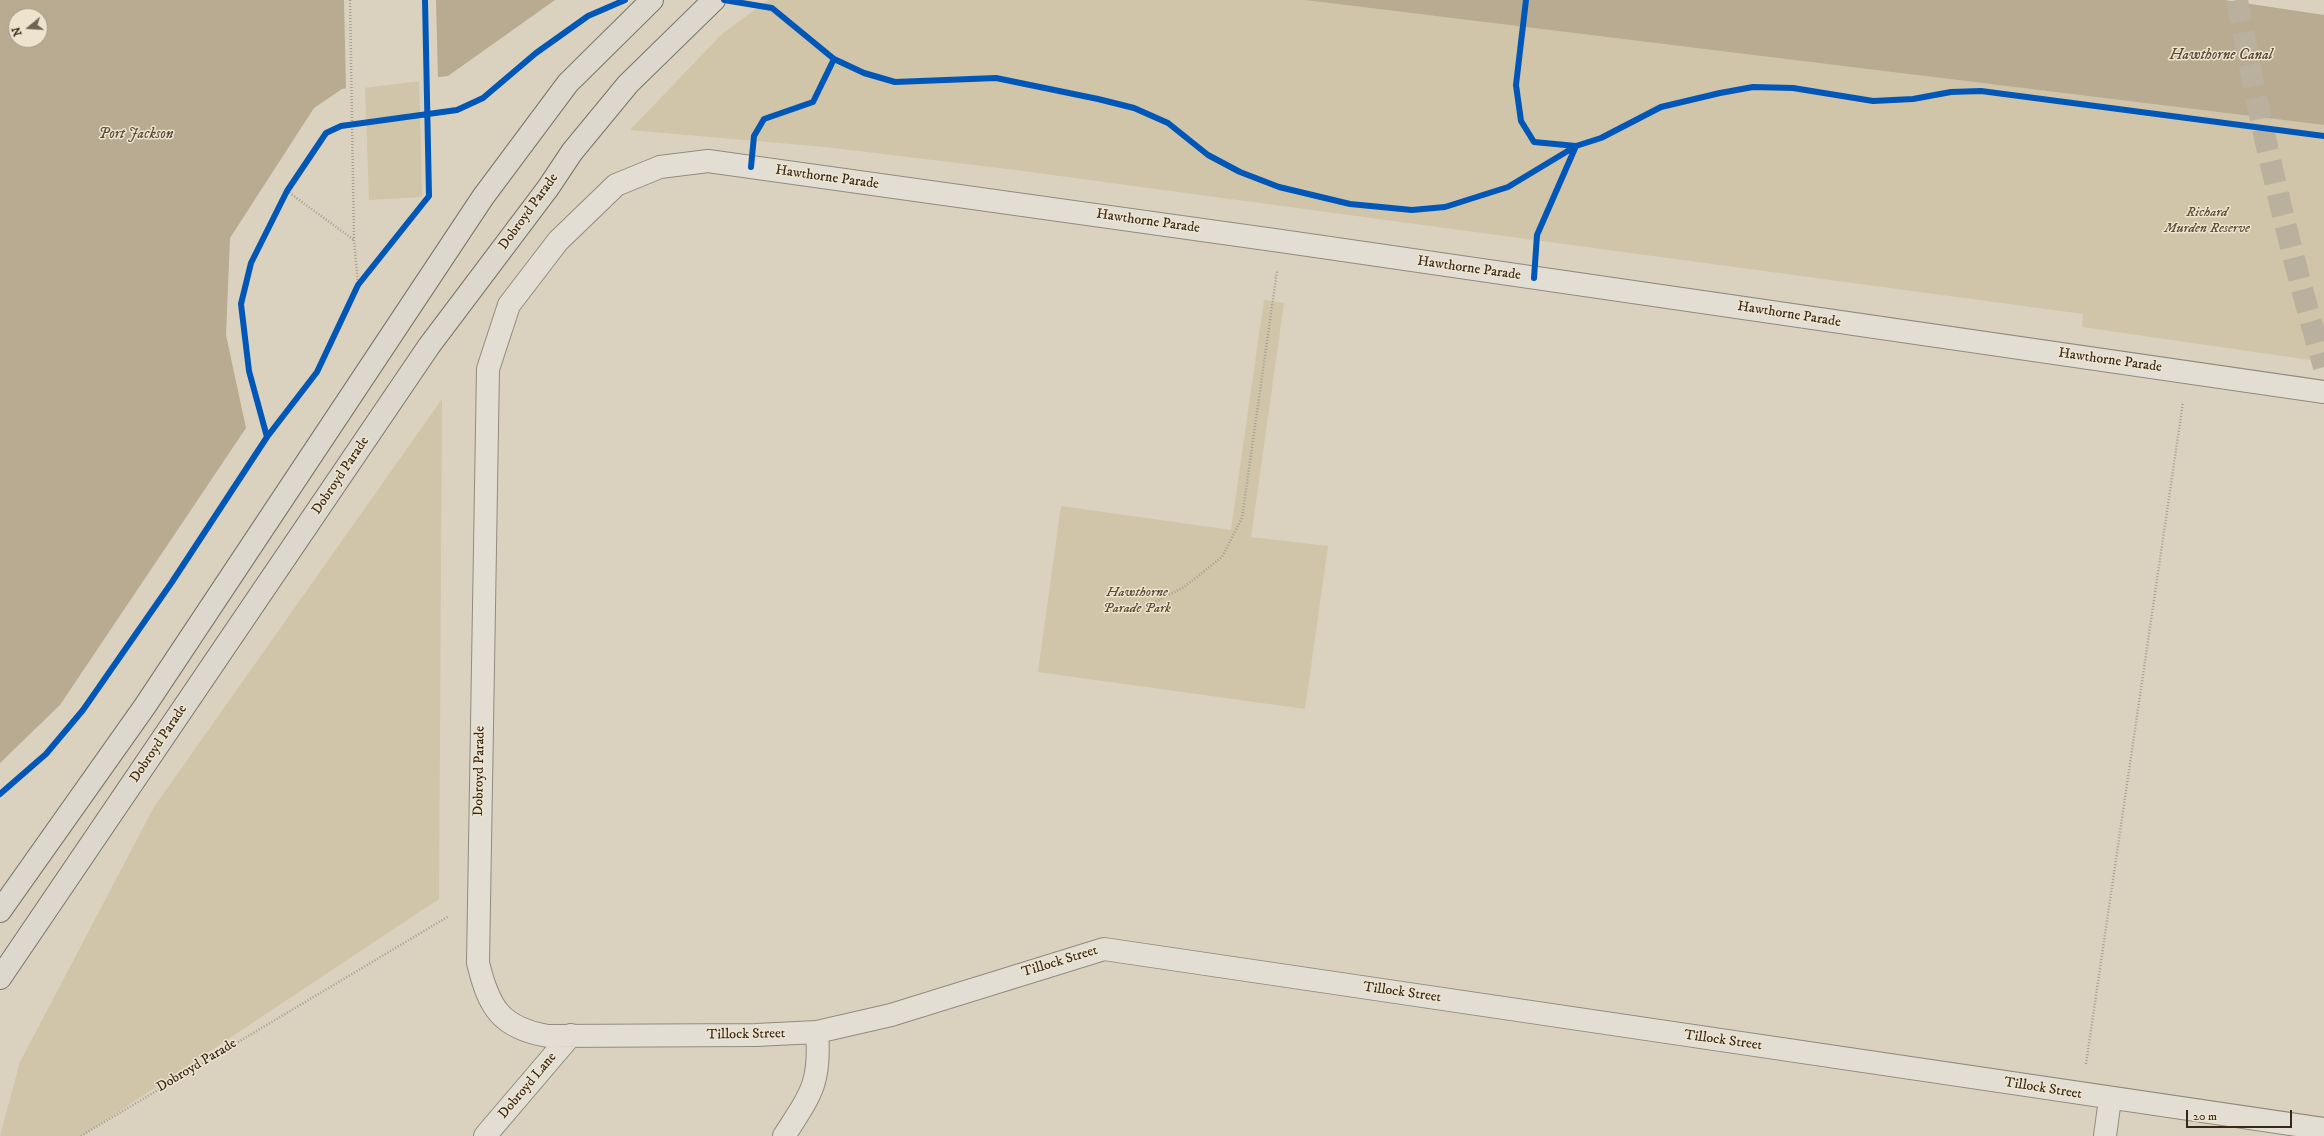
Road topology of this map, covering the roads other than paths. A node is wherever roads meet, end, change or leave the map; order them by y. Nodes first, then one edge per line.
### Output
1 (652, 0) edge
2 (714, 0) edge
3 (708, 161) joint
4 (2324, 392) edge
5 (0, 911) edge
6 (0, 978) edge
7 (495, 1009) joint
8 (817, 1032) junction
9 (571, 1035) junction
10 (2110, 1099) junction
11 (2324, 1129) edge
12 (485, 1136) edge
13 (784, 1136) edge
14 (2105, 1136) edge

1 - 5 highway
2 - 6 highway, Dobroyd Parade
3 - 4 street, Hawthorne Parade
3 - 7 street, Dobroyd Parade
7 - 9 street, Tillock Street
8 - 9 street, Tillock Street
8 - 10 street, Tillock Street
8 - 13 street
9 - 12 street, Dobroyd Lane
10 - 11 street, Tillock Street
10 - 14 street

